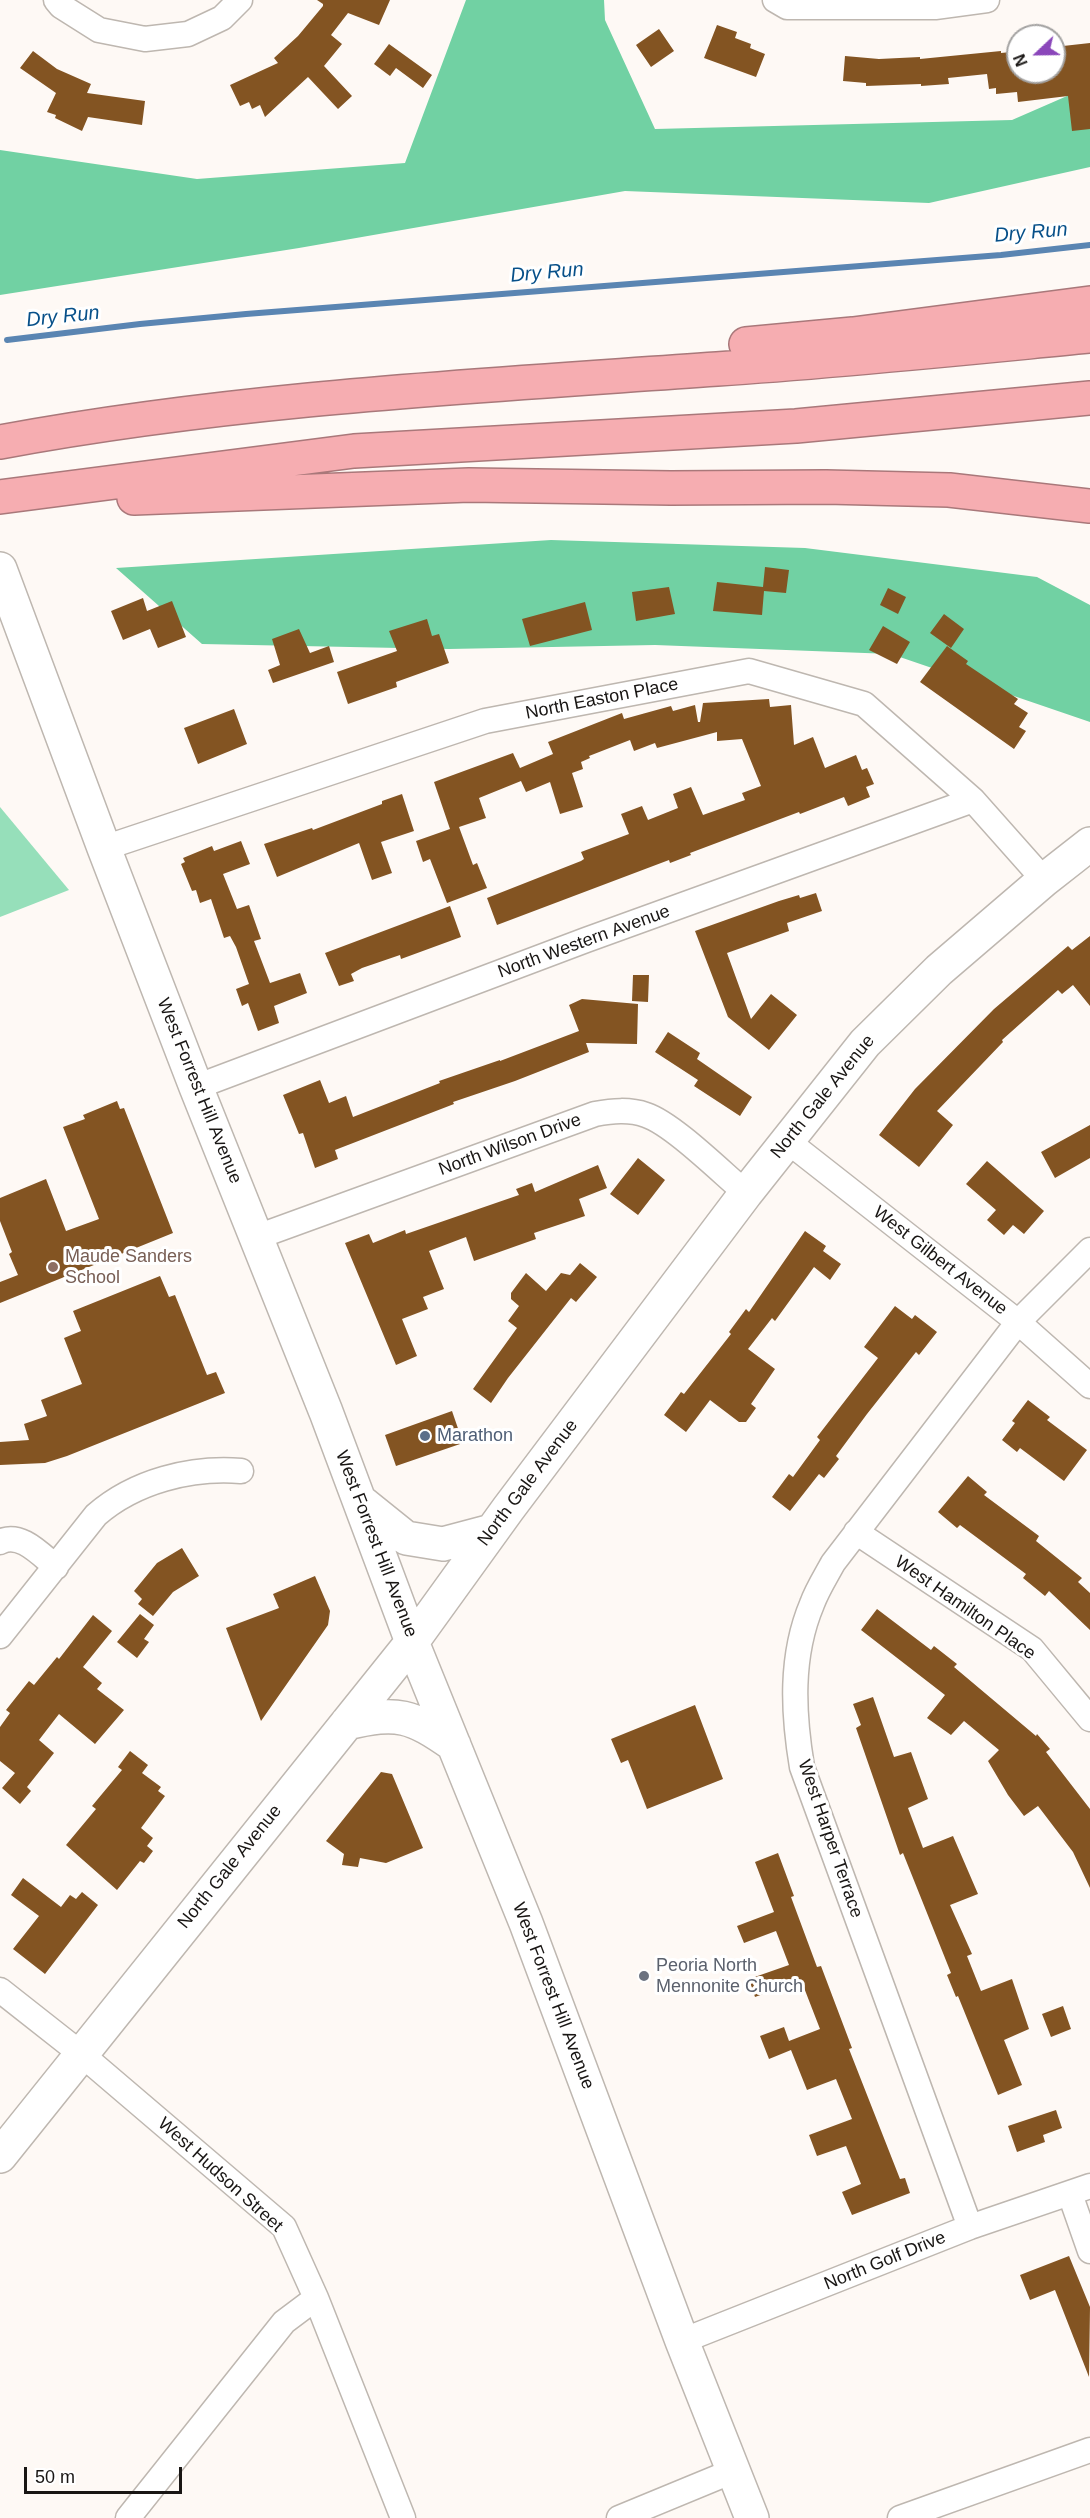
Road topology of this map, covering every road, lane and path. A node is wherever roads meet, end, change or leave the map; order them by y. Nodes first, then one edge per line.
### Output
1 (57, 0) edge
2 (240, 0) edge
3 (775, 0) edge
4 (987, 0) edge
5 (1090, 303) edge
6 (1090, 336) edge
7 (1090, 398) edge
8 (115, 423) junction
9 (0, 442) edge
10 (0, 496) edge
11 (0, 505) edge
12 (1090, 506) edge
13 (0, 569) edge
14 (973, 800) junction
15 (1090, 844) edge
16 (104, 848) junction
17 (1044, 880) junction
18 (196, 1087) junction
19 (786, 1140) junction
20 (746, 1193) junction
21 (256, 1237) junction
22 (1090, 1250) edge
23 (1018, 1322) junction
24 (1090, 1386) edge
25 (241, 1471) dead end
26 (360, 1501) junction
27 (492, 1530) junction
28 (856, 1532) junction
29 (0, 1542) edge
30 (56, 1567) junction
31 (8, 1610) edge
32 (0, 1636) edge
33 (412, 1642) junction
34 (1090, 1719) edge
35 (347, 1723) junction
36 (454, 1745) junction
37 (0, 1990) edge
38 (80, 2053) junction
39 (0, 2156) edge
40 (1080, 2190) edge
41 (970, 2227) junction
42 (1090, 2251) edge
43 (316, 2298) junction
44 (682, 2341) junction
45 (1090, 2450) edge
46 (733, 2471) junction
47 (128, 2518) edge
48 (403, 2518) edge
49 (619, 2518) edge
50 (752, 2518) edge
51 (900, 2518) edge

1 - 2 street
3 - 4 street
5 - 8 highway
6 - 8 highway
7 - 10 highway
8 - 9 highway
11 - 12 highway
13 - 16 main road, West Forrest Hill Avenue
14 - 16 street, North Easton Place
14 - 17 street, North Easton Place
14 - 18 street, North Western Avenue
15 - 17 main road, North Gale Avenue
16 - 18 main road, West Forrest Hill Avenue
17 - 19 main road, North Gale Avenue
18 - 21 main road, West Forrest Hill Avenue
19 - 20 main road, North Gale Avenue
19 - 23 street, West Gilbert Avenue
20 - 21 street, North Wilson Drive
20 - 27 main road, North Gale Avenue
21 - 26 main road, West Forrest Hill Avenue
22 - 23 street, West Harper Terrace
23 - 24 street, West Gilbert Avenue
23 - 28 street, West Harper Terrace
25 - 30 street
26 - 27 main road
26 - 33 main road, West Forrest Hill Avenue
27 - 33 main road, North Gale Avenue
28 - 34 street, West Hamilton Place
28 - 41 street, West Harper Terrace
29 - 30 street
30 - 31 street
31 - 32 street
33 - 35 main road, North Gale Avenue
33 - 36 main road, West Forrest Hill Avenue
35 - 36 main road
35 - 38 main road, North Gale Avenue
36 - 44 main road, West Forrest Hill Avenue
37 - 38 street, West Hudson Street
38 - 39 main road, North Gale Avenue
38 - 43 street, West Hudson Street
40 - 41 street, North Golf Drive
40 - 42 street
41 - 44 street, North Golf Drive
43 - 47 street
43 - 48 street, West Hudson Street
44 - 46 main road, West Forrest Hill Avenue
45 - 51 street
46 - 49 street
46 - 50 main road, West Forrest Hill Avenue

